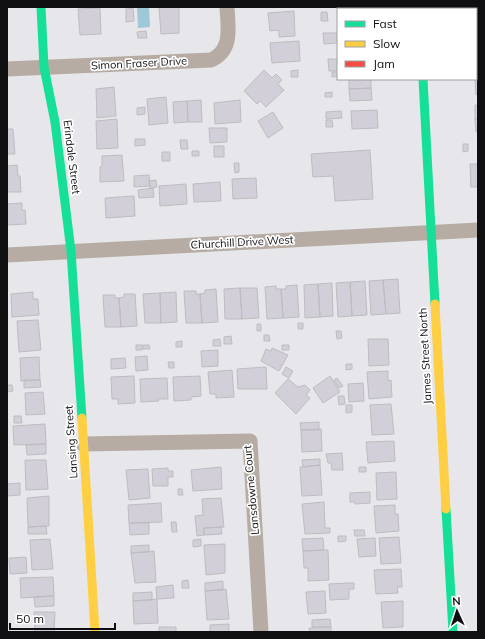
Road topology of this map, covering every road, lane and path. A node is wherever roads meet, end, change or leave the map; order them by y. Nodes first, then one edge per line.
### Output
1 (41, 7) edge
2 (227, 7) edge
3 (44, 67) junction
4 (7, 69) edge
5 (423, 80) edge
6 (478, 230) edge
7 (430, 232) junction
8 (71, 251) junction
9 (7, 255) edge
10 (83, 444) junction
11 (95, 632) edge
12 (261, 632) edge
13 (453, 632) edge

1 - 3 street, Erindale Street
2 - 3 street, Simon Fraser Drive
3 - 4 street, Simon Fraser Drive
3 - 8 street, Erindale Street
5 - 7 street, James Street North
6 - 7 street, Churchill Drive West
7 - 8 street, Churchill Drive West
7 - 13 street, James Street North
8 - 9 street, Churchill Drive West
8 - 10 street, Lansing Street
10 - 11 street, Lansing Street
10 - 12 street, Lansdowne Court

